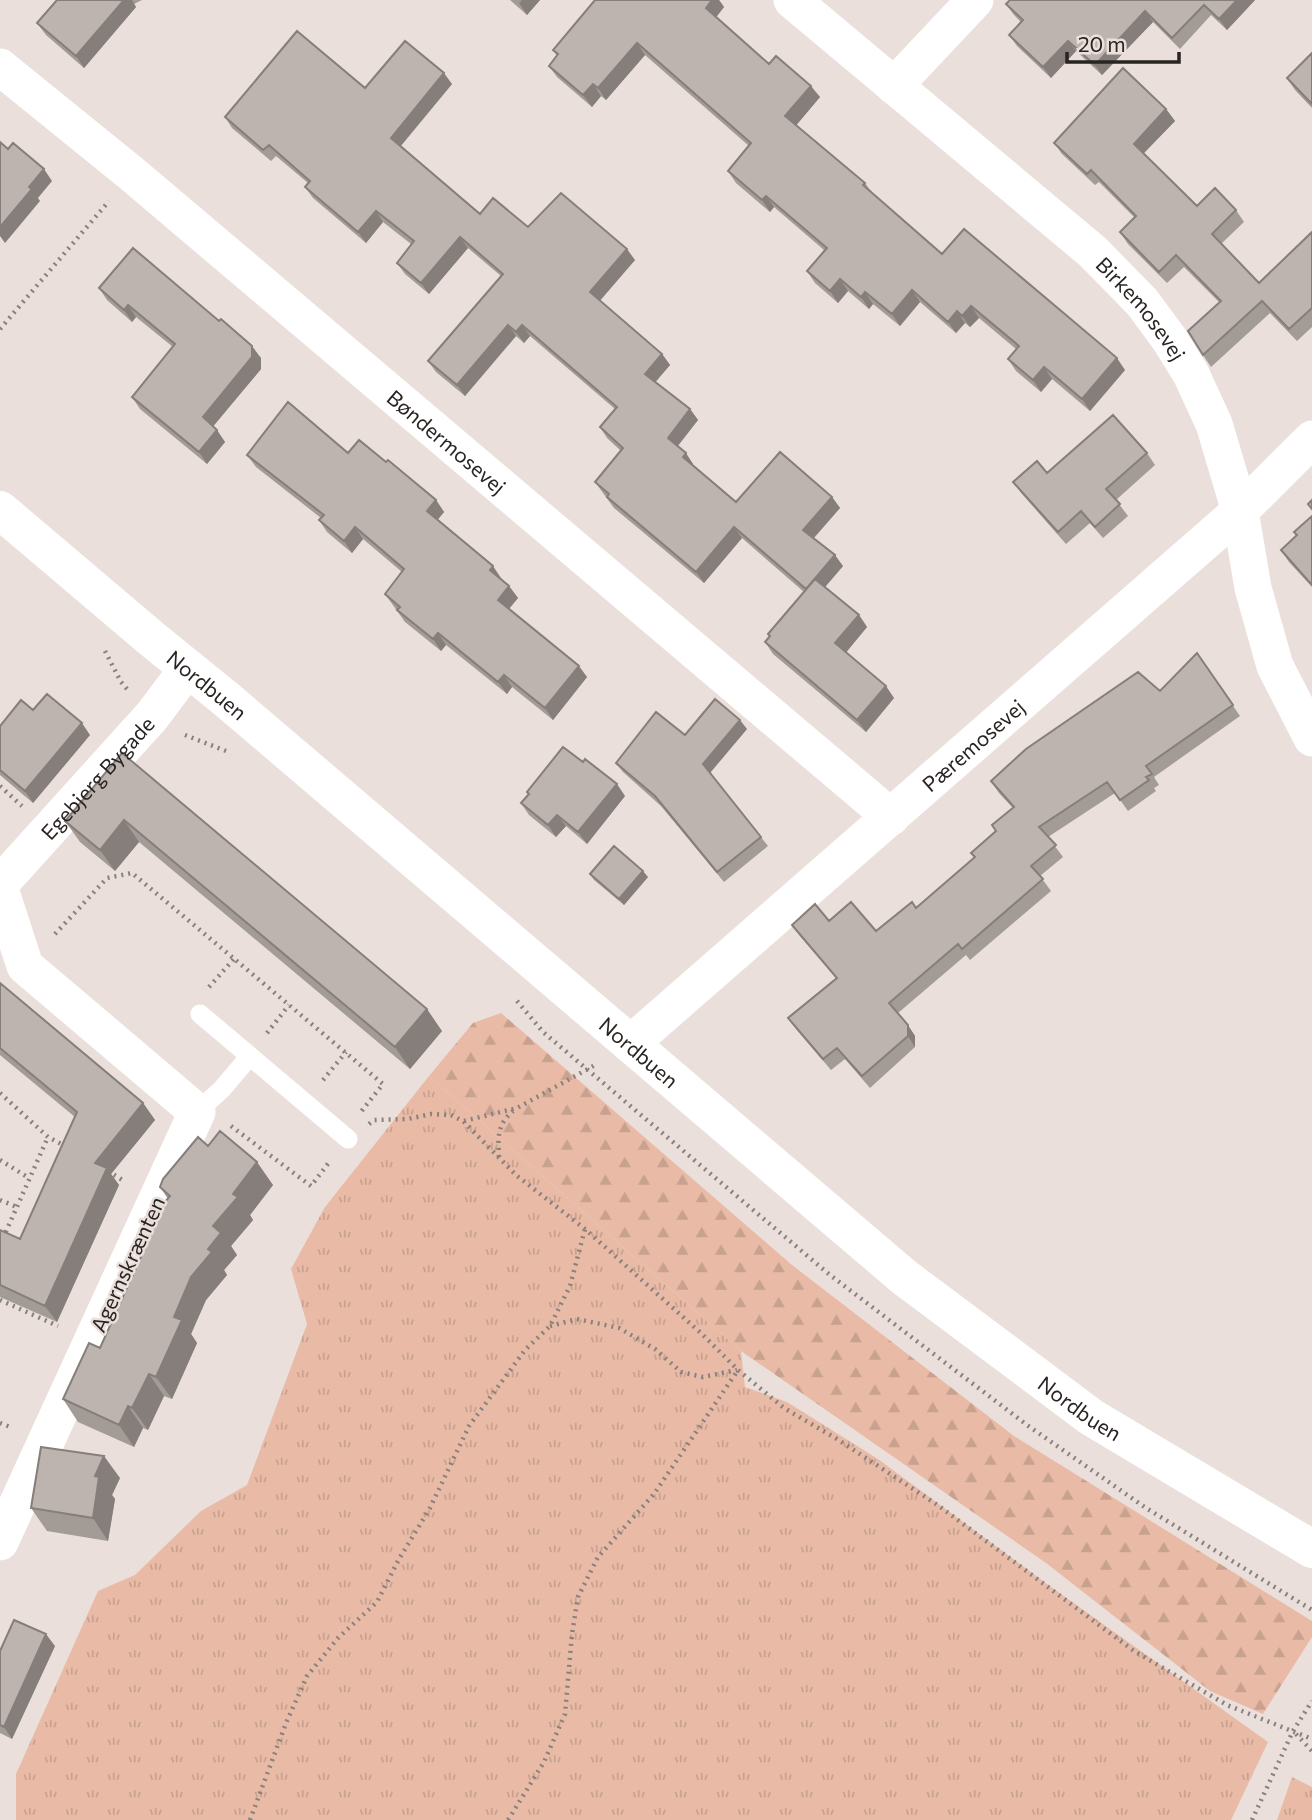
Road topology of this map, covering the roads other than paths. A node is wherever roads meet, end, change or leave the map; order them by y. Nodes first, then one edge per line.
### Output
1 (792, 0) edge
2 (975, 0) edge
3 (0, 67) edge
4 (894, 86) junction
5 (1312, 439) edge
6 (0, 510) edge
7 (1240, 511) junction
8 (188, 668) junction
9 (1312, 738) edge
10 (891, 817) junction
11 (0, 887) edge
12 (200, 1014) dead end
13 (630, 1044) junction
14 (250, 1056) junction
15 (197, 1112) junction
16 (345, 1136) road end
17 (0, 1542) edge
18 (1312, 1549) edge

1 - 4 street, Birkemosevej
2 - 4 street
3 - 10 street, Bøndermosevej
4 - 7 street, Birkemosevej
5 - 7 street, Pæremosevej
6 - 8 street, Nordbuen
7 - 9 street, Birkemosevej
7 - 10 street, Pæremosevej
8 - 11 street, Egebjerg Bygade
8 - 13 street, Nordbuen
10 - 13 street, Pæremosevej
11 - 15 street
12 - 14 lane
13 - 18 street, Nordbuen
14 - 15 lane
14 - 16 lane
15 - 17 street, Agernskrænten

